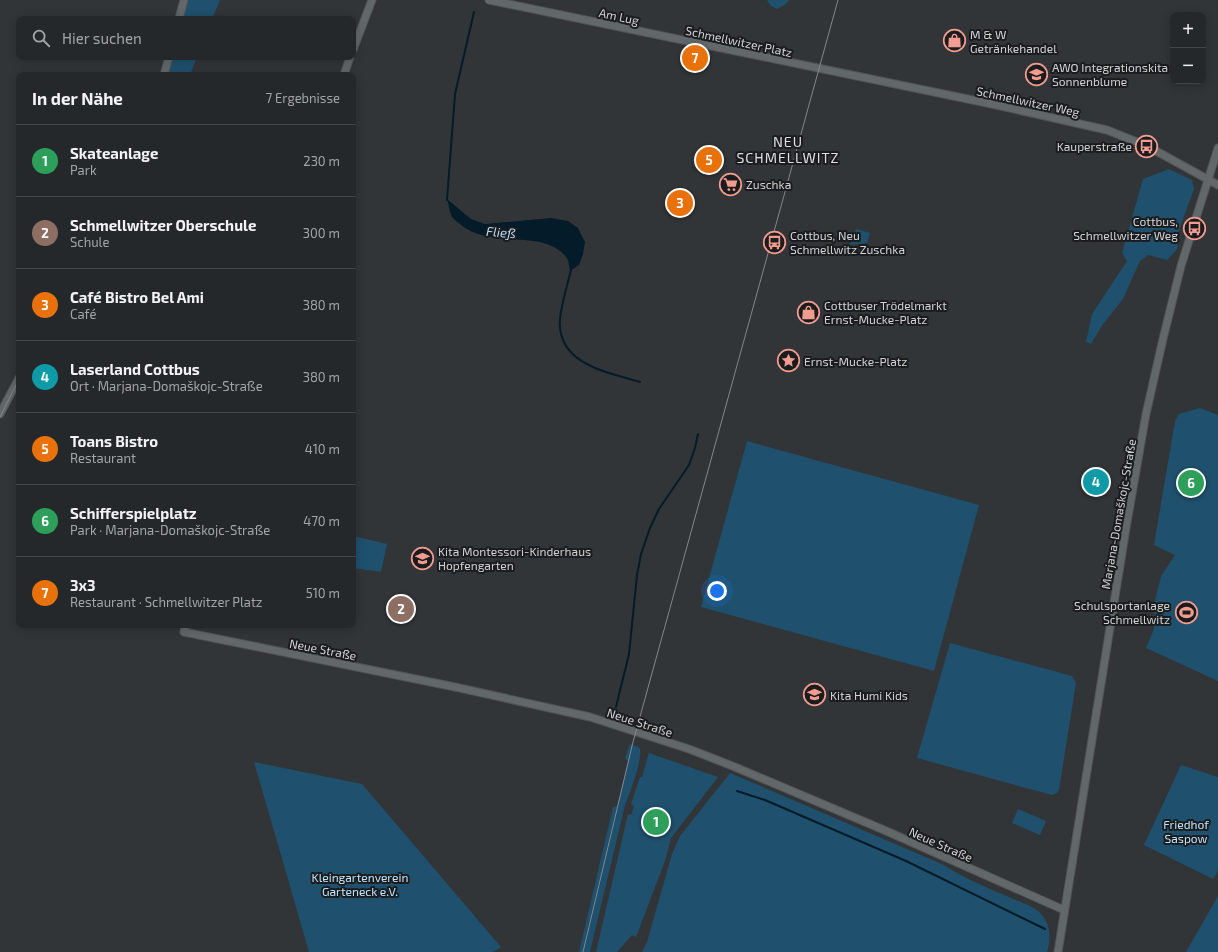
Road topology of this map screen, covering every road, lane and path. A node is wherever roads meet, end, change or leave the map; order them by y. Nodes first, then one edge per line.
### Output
1 (184, 0) edge
2 (372, 0) edge
3 (489, 0) edge
4 (180, 16) edge
5 (650, 33) joint
6 (356, 42) edge
7 (168, 60) edge
8 (349, 60) edge
9 (823, 70) joint
10 (165, 72) edge
11 (345, 72) edge
12 (1218, 148) edge
13 (1208, 179) junction
14 (1218, 185) edge
15 (16, 384) edge
16 (0, 414) edge
17 (185, 629) edge
18 (1064, 910) junction
19 (1058, 952) edge

1 - 4 street
2 - 6 street
3 - 5 street, Am Lug
5 - 9 street, Schmellwitzer Platz
7 - 10 street
8 - 11 street
9 - 13 street, Schmellwitzer Weg
12 - 13 street, Marjana-Domaškojc-Straße
13 - 14 street, Schmellwitzer Weg
13 - 18 street, Marjana-Domaškojc-Straße
15 - 16 street
17 - 18 street, Neue Straße
18 - 19 street, Marjana-Domaškojc-Straße

